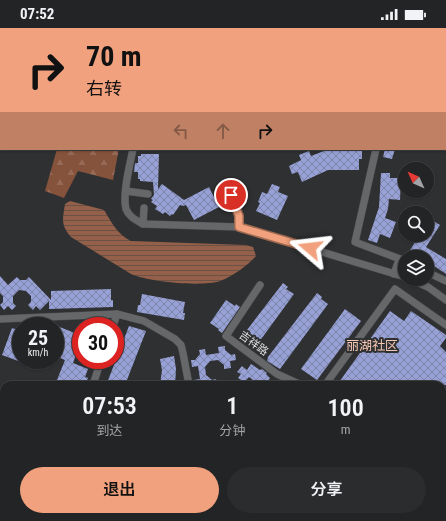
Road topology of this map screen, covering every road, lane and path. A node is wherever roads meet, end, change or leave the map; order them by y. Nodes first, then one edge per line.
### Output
1 (133, 150) edge
2 (376, 150) edge
3 (126, 191) junction
4 (148, 194) dead end
5 (231, 195) dead end
6 (144, 208) dead end
7 (143, 224) junction
8 (239, 227) junction
9 (398, 258) edge
10 (398, 264) edge
11 (394, 274) junction
12 (398, 275) edge
13 (434, 275) edge
14 (446, 281) edge
15 (260, 285) dead end
16 (426, 286) edge
17 (446, 300) edge
18 (117, 314) junction
19 (116, 317) edge
20 (0, 319) edge
21 (446, 325) edge
22 (98, 369) edge
23 (94, 381) edge
24 (188, 381) edge
25 (292, 381) edge
26 (328, 381) edge

1 - 3 street
2 - 9 street
3 - 4 street
3 - 7 street
5 - 8 street
6 - 7 street
7 - 8 street
8 - 11 street
10 - 11 street
11 - 12 street
13 - 14 street
15 - 25 street, 吉祥路
16 - 17 street
18 - 19 street
18 - 20 street
18 - 24 street
21 - 26 street
22 - 23 street

